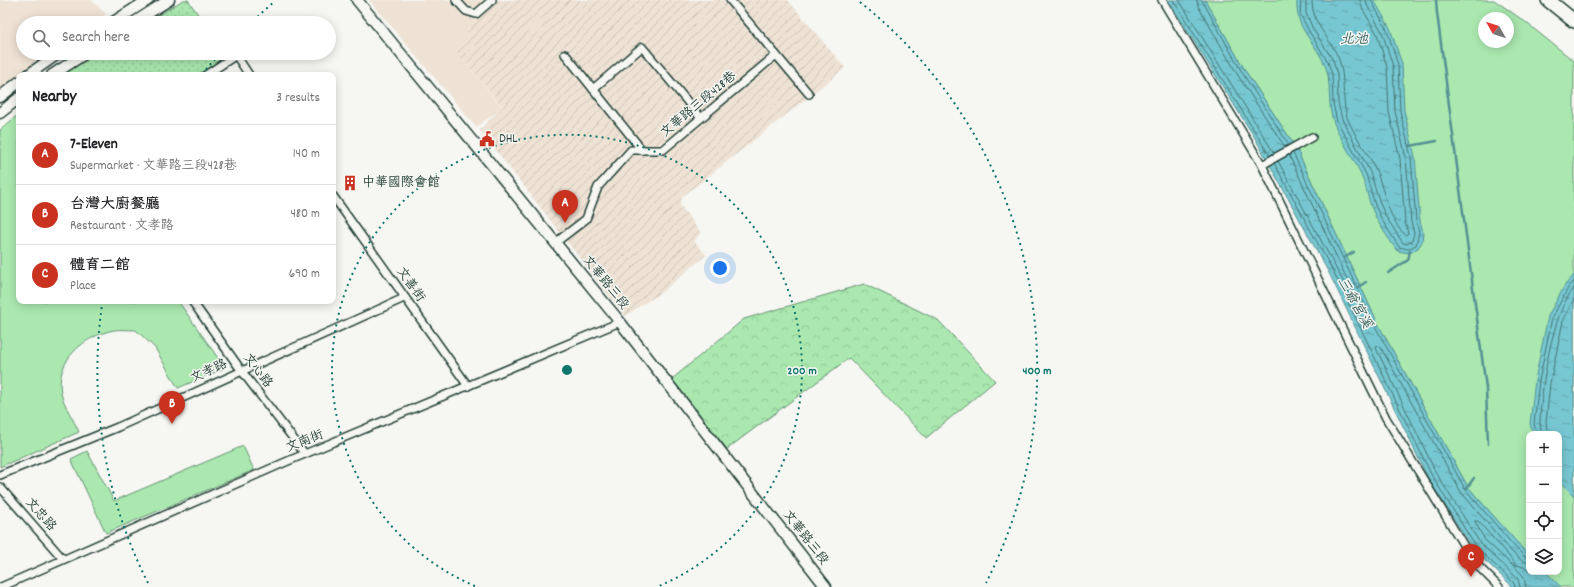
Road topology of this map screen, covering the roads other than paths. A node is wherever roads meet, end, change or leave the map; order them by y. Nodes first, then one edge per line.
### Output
1 (148, 0) edge
2 (169, 0) edge
3 (357, 0) edge
4 (456, 0) edge
5 (492, 0) edge
6 (730, 0) edge
7 (1162, 0) edge
8 (1548, 0) edge
9 (123, 16) edge
10 (144, 16) edge
11 (1574, 21) edge
12 (564, 54) dead end
13 (776, 55) junction
14 (50, 60) edge
15 (75, 60) edge
16 (228, 60) edge
17 (239, 60) edge
18 (35, 72) edge
19 (57, 72) edge
20 (210, 72) edge
21 (247, 72) edge
22 (16, 84) edge
23 (593, 89) junction
24 (809, 94) dead end
25 (0, 97) edge
26 (16, 100) edge
27 (0, 113) edge
28 (701, 118) junction
29 (1312, 137) dead end
30 (642, 150) junction
31 (1264, 164) junction
32 (336, 200) edge
33 (555, 243) junction
34 (404, 298) junction
35 (194, 304) edge
36 (620, 322) junction
37 (241, 370) junction
38 (468, 386) junction
39 (305, 454) junction
40 (0, 475) edge
41 (0, 487) edge
42 (63, 559) junction
43 (1, 587) edge
44 (826, 587) edge
45 (1499, 587) edge

1 - 9 street
2 - 10 street
3 - 33 street, 文華路三段
4 - 5 street
6 - 13 street
7 - 31 street
8 - 11 highway
12 - 23 street
13 - 24 street
13 - 28 street, 文華路三段428巷
14 - 18 street
15 - 19 street
16 - 20 street
17 - 21 street
22 - 25 street
23 - 28 street
23 - 30 street
26 - 27 street
28 - 30 street, 文華路三段428巷
29 - 31 street
30 - 33 street, 文華路三段428巷
31 - 45 street
32 - 34 street, 文善街
33 - 36 street, 文華路三段
34 - 37 street, 文孝路
34 - 38 street, 文善街
35 - 37 street, 文心路
36 - 38 street, 文南街
36 - 44 street, 文華路三段
37 - 39 street, 文心路
37 - 40 street, 文孝路
38 - 39 street, 文南街
39 - 42 street, 文南街
41 - 42 street, 文忠路
42 - 43 street, 文南街

